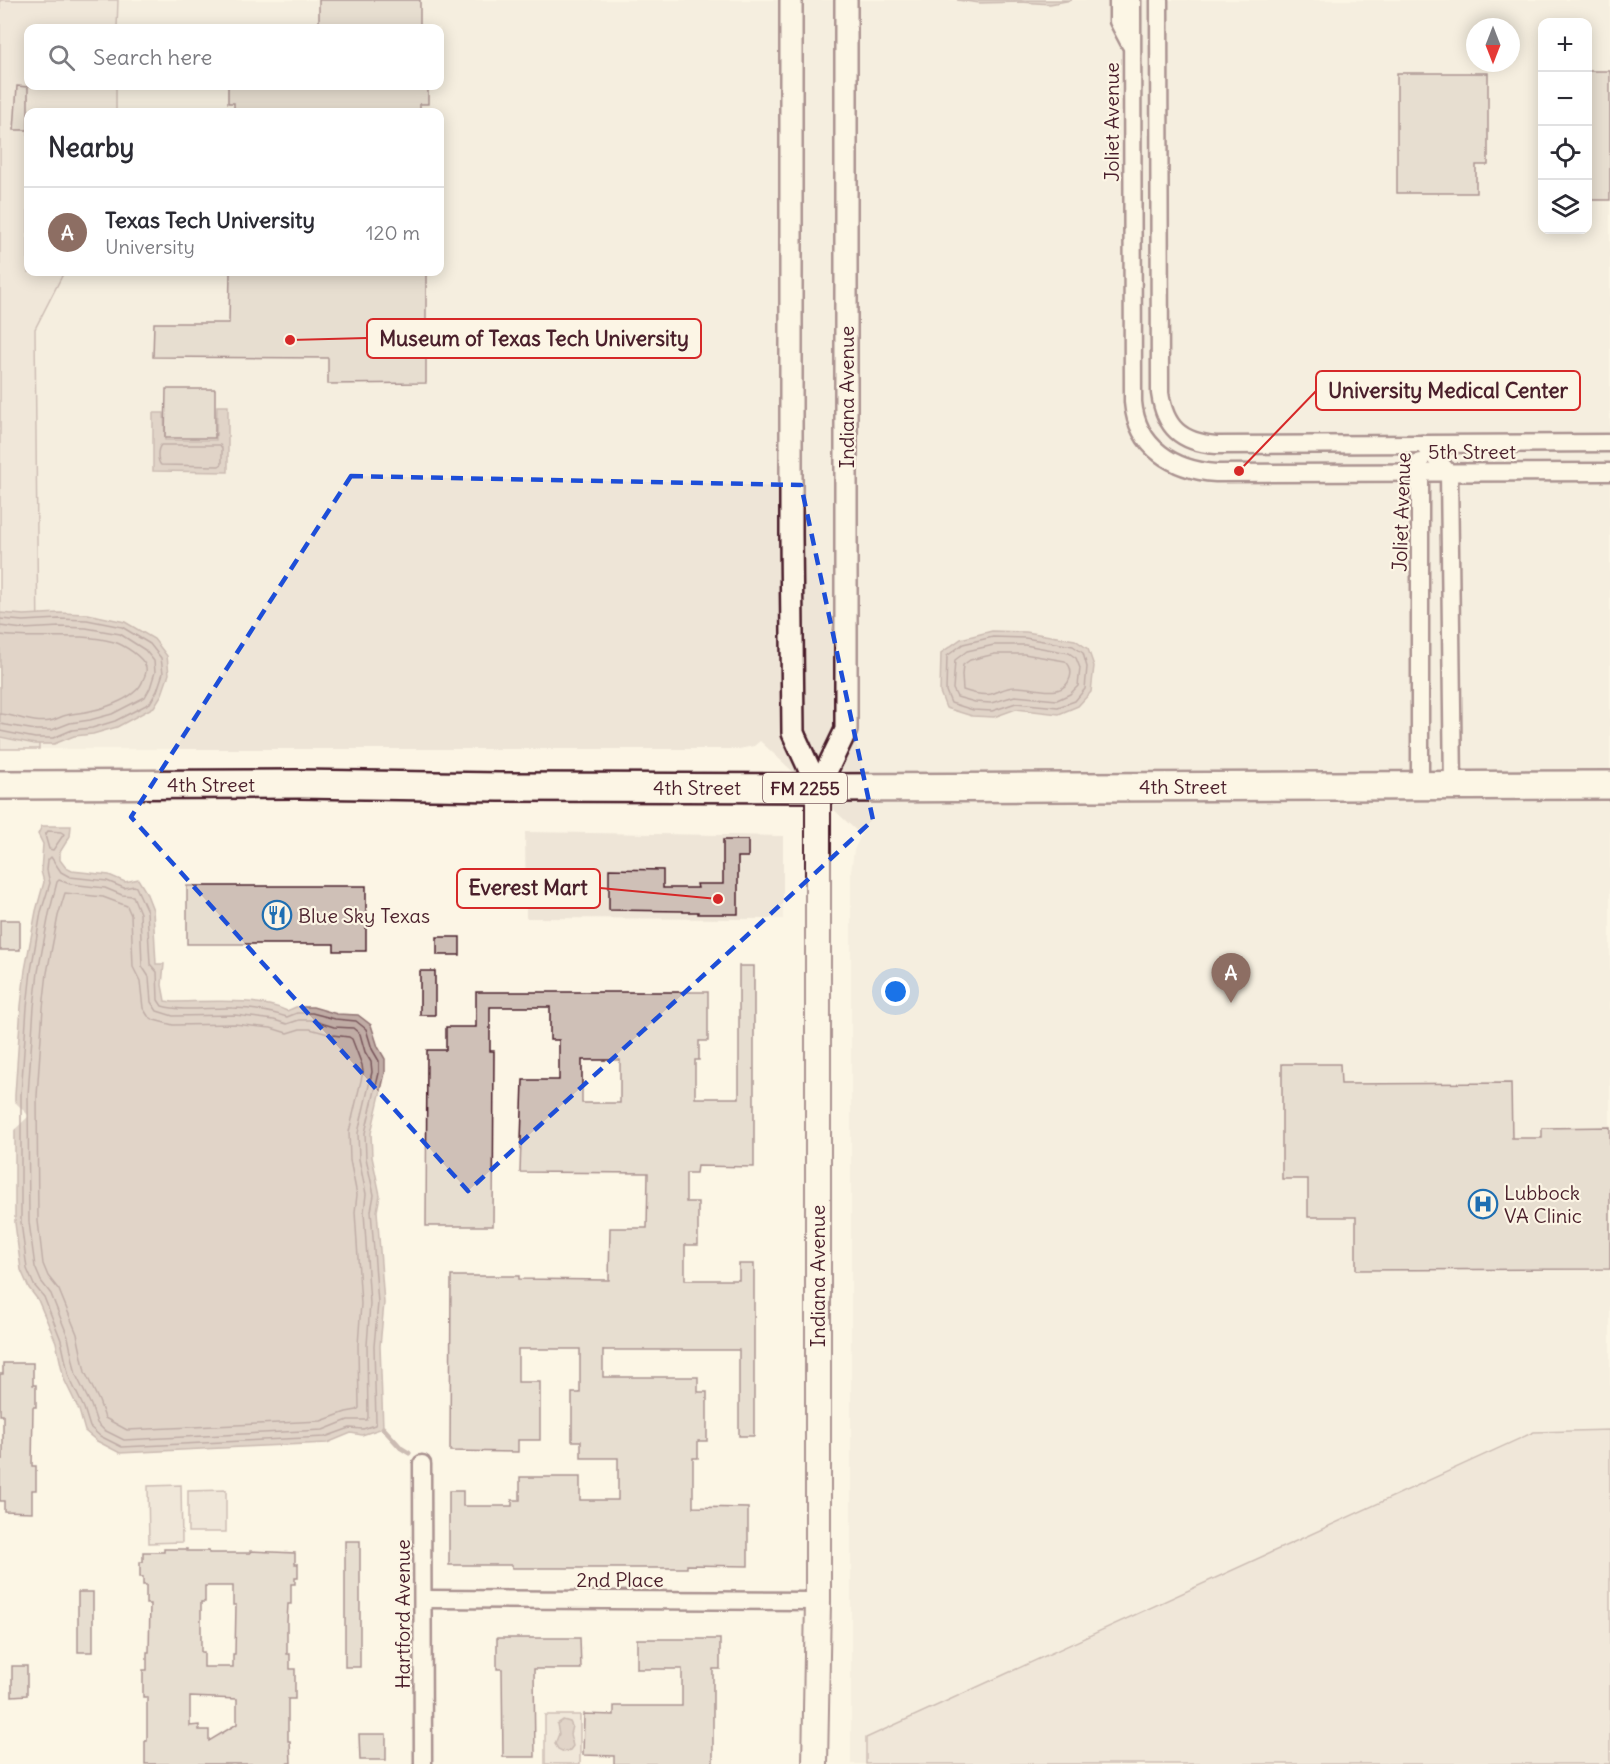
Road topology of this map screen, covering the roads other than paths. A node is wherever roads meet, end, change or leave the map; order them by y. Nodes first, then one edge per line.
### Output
1 (791, 0) edge
2 (846, 0) edge
3 (1118, 0) edge
4 (1132, 0) edge
5 (1159, 0) edge
6 (1131, 47) junction
7 (1610, 443) edge
8 (1422, 444) junction
9 (1158, 452) joint
10 (1419, 472) junction
11 (1610, 472) edge
12 (1449, 473) junction
13 (0, 785) edge
14 (1610, 785) edge
15 (1420, 786) junction
16 (1453, 786) junction
17 (818, 788) junction
18 (422, 1464) dead end
19 (423, 1599) junction
20 (818, 1601) junction
21 (423, 1764) edge
22 (815, 1764) edge

1 - 17 street, Indiana Avenue
2 - 17 street, Indiana Avenue
3 - 6 street
4 - 6 street, Joliet Avenue
5 - 8 street, 5th Street
6 - 9 street, Joliet Avenue
7 - 8 street, 5th Street
8 - 10 street, Joliet Avenue
8 - 12 street, Joliet Avenue
9 - 10 street, 5th Street
10 - 12 street, 5th Street
10 - 15 street, Joliet Avenue
11 - 12 street, 5th Street
12 - 16 street
13 - 17 main road, 4th Street / FM 2255
14 - 16 main road, 4th Street / FM 2255
15 - 16 main road, 4th Street / FM 2255
15 - 17 main road, 4th Street / FM 2255
17 - 20 main road, Indiana Avenue
18 - 19 street, Hartford Avenue
19 - 20 street, 2nd Place
19 - 21 street, Hartford Avenue
20 - 22 main road, Indiana Avenue

